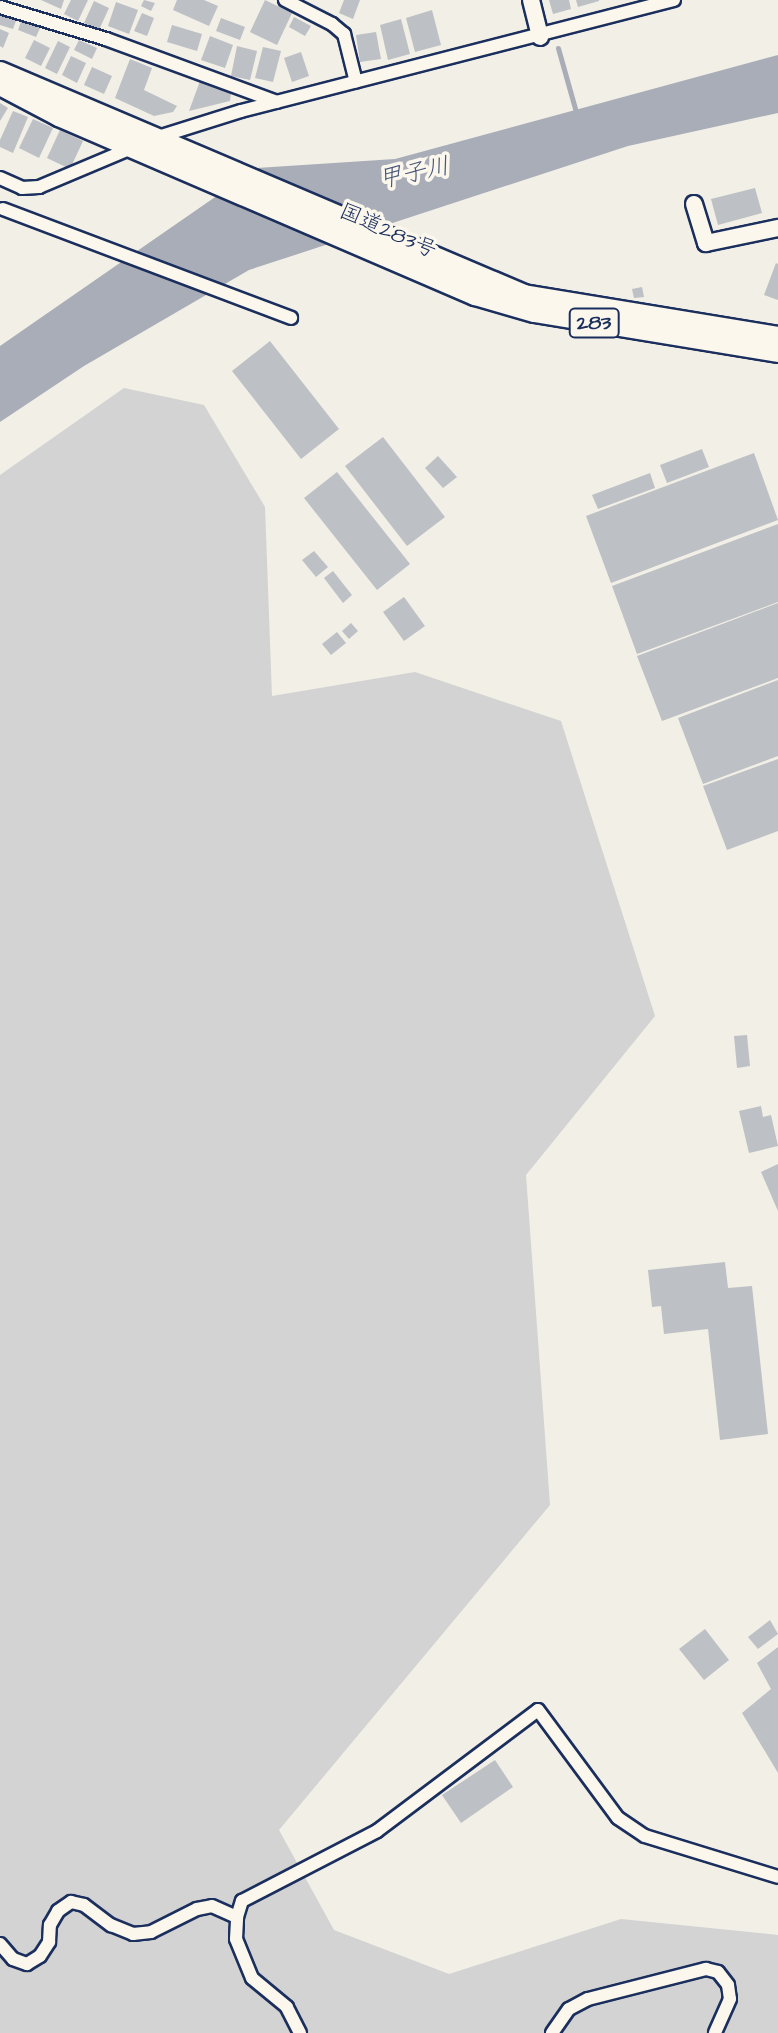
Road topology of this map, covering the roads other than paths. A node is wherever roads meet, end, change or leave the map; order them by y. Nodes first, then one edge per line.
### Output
1 (285, 0) edge
2 (531, 0) edge
3 (674, 0) edge
4 (0, 7) edge
5 (540, 37) junction
6 (0, 72) edge
7 (356, 82) junction
8 (0, 85) edge
9 (277, 102) junction
10 (152, 146) junction
11 (0, 178) edge
12 (694, 204) dead end
13 (3, 209) dead end
14 (778, 228) edge
15 (423, 264) junction
16 (291, 318) dead end
17 (778, 337) edge
18 (778, 352) edge
19 (778, 1877) edge
20 (237, 1917) junction
21 (0, 1944) edge
22 (300, 2033) edge
23 (552, 2033) edge
24 (715, 2033) edge

1 - 7 street
2 - 5 street
3 - 5 street
4 - 9 street
5 - 7 street
6 - 10 highway, 国道283号 / 283
7 - 9 street
8 - 10 highway, 国道283号 / 283
9 - 10 street
10 - 11 street
10 - 15 highway, 国道283号 / 283
12 - 14 street
13 - 16 street
15 - 17 highway, 国道283号 / 283
15 - 18 highway, 国道283号 / 283
19 - 20 street
20 - 21 street
20 - 22 street
23 - 24 street

